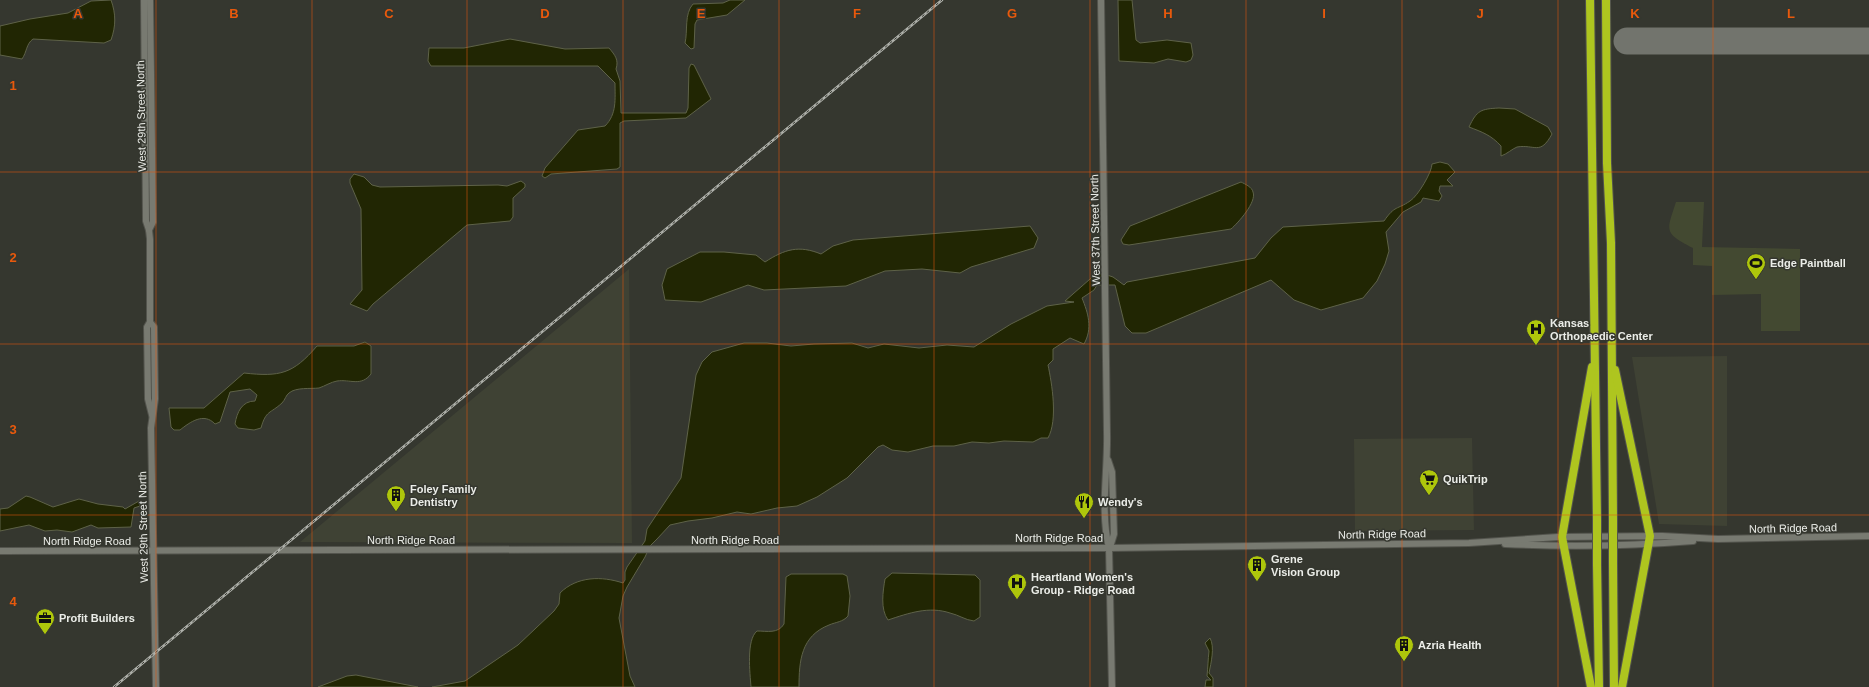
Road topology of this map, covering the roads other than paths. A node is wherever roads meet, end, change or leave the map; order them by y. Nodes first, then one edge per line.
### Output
1 (144, 0) edge
2 (150, 0) edge
3 (1101, 0) edge
4 (1590, 0) edge
5 (1606, 0) edge
6 (148, 136) junction
7 (1596, 333) junction
8 (1611, 337) junction
9 (1869, 536) edge
10 (1650, 540) junction
11 (1562, 542) junction
12 (1109, 548) junction
13 (0, 551) edge
14 (153, 551) junction
15 (156, 687) edge
16 (1112, 687) edge
17 (1591, 687) edge
18 (1599, 687) edge
19 (1614, 687) edge
20 (1622, 687) edge

1 - 6 main road, West 29th Street North
2 - 6 main road, West 29th Street North
3 - 12 main road, West 37th Street North
4 - 7 highway
5 - 8 highway
6 - 14 main road, West 29th Street North
7 - 11 highway
7 - 18 highway, bridge
8 - 10 highway
8 - 19 highway, bridge
9 - 10 main road, North Ridge Road
10 - 11 main road, North Ridge Road
10 - 20 highway
11 - 12 main road, North Ridge Road
11 - 17 highway
12 - 14 main road, North Ridge Road
12 - 16 main road, West 37th Street North
13 - 14 main road, North Ridge Road
14 - 15 main road, West 29th Street North

